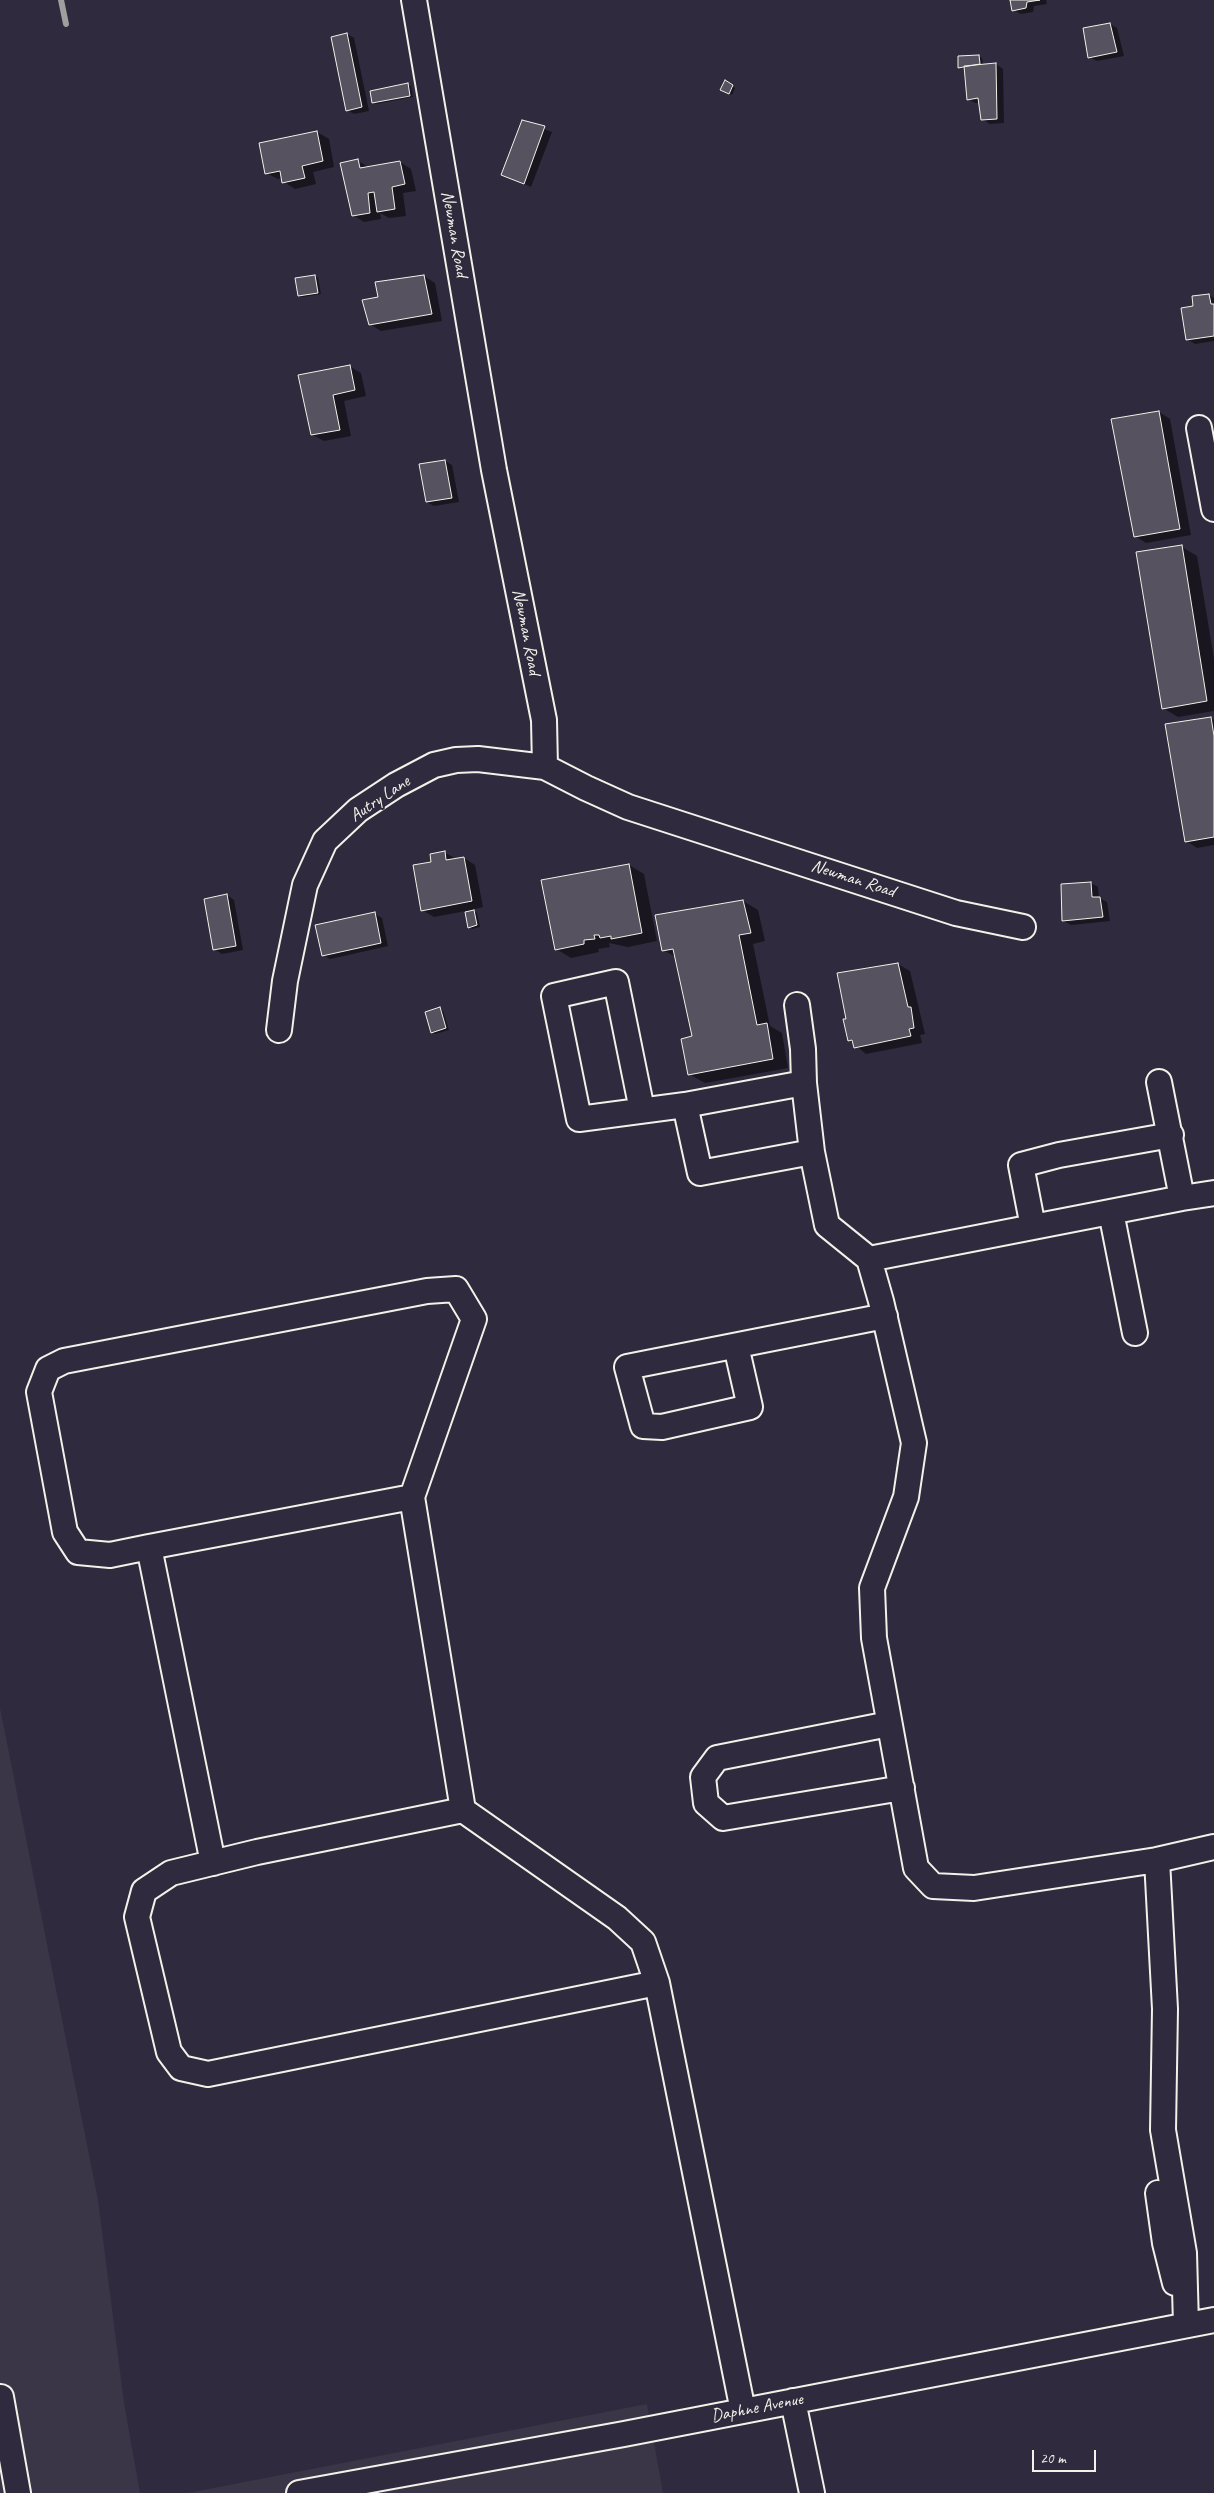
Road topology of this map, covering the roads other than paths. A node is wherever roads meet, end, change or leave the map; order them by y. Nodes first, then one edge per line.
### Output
1 (414, 0) edge
2 (1199, 428) dead end
3 (1214, 509) edge
4 (545, 767) junction
5 (1023, 927) dead end
6 (797, 1005) dead end
7 (279, 1030) dead end
8 (1159, 1082) dead end
9 (804, 1083) junction
10 (684, 1105) junction
11 (642, 1110) junction
12 (1171, 1135) junction
13 (812, 1152) junction
14 (1214, 1193) edge
15 (1182, 1198) junction
16 (1111, 1212) junction
17 (1033, 1227) junction
18 (869, 1259) junction
19 (885, 1316) junction
20 (1135, 1333) dead end
21 (736, 1346) junction
22 (412, 1497) junction
23 (149, 1547) junction
24 (889, 1724) junction
25 (902, 1788) junction
26 (463, 1810) junction
27 (1214, 1847) edge
28 (1157, 1860) junction
29 (213, 1863) junction
30 (656, 1983) junction
31 (1214, 2320) edge
32 (1186, 2325) junction
33 (1, 2398) edge
34 (793, 2401) junction
35 (743, 2411) junction
36 (345, 2489) edge
37 (18, 2493) edge
38 (299, 2493) edge
39 (812, 2493) edge

1 - 4 street, Newman Road
2 - 3 street
4 - 5 street, Newman Road
4 - 7 street, Autry Lane
6 - 9 street
8 - 12 street
9 - 10 street
9 - 13 street
10 - 11 street
10 - 13 street
11 - 11 street
12 - 15 street
12 - 17 street
13 - 18 street
14 - 15 street
15 - 16 street
16 - 17 street
16 - 20 street
17 - 18 street
18 - 19 street
19 - 21 street
19 - 24 street
21 - 21 street
22 - 23 street
22 - 23 street
22 - 26 street
23 - 29 street
24 - 25 street
24 - 25 street
25 - 28 street
26 - 29 street
26 - 30 street
27 - 28 street
28 - 32 street
29 - 30 street
30 - 35 street
31 - 32 street, Daphne Avenue
32 - 34 street, Daphne Avenue
33 - 37 street
34 - 35 street, Daphne Avenue
34 - 39 street
35 - 36 street, Daphne Avenue
36 - 38 street, Daphne Avenue

